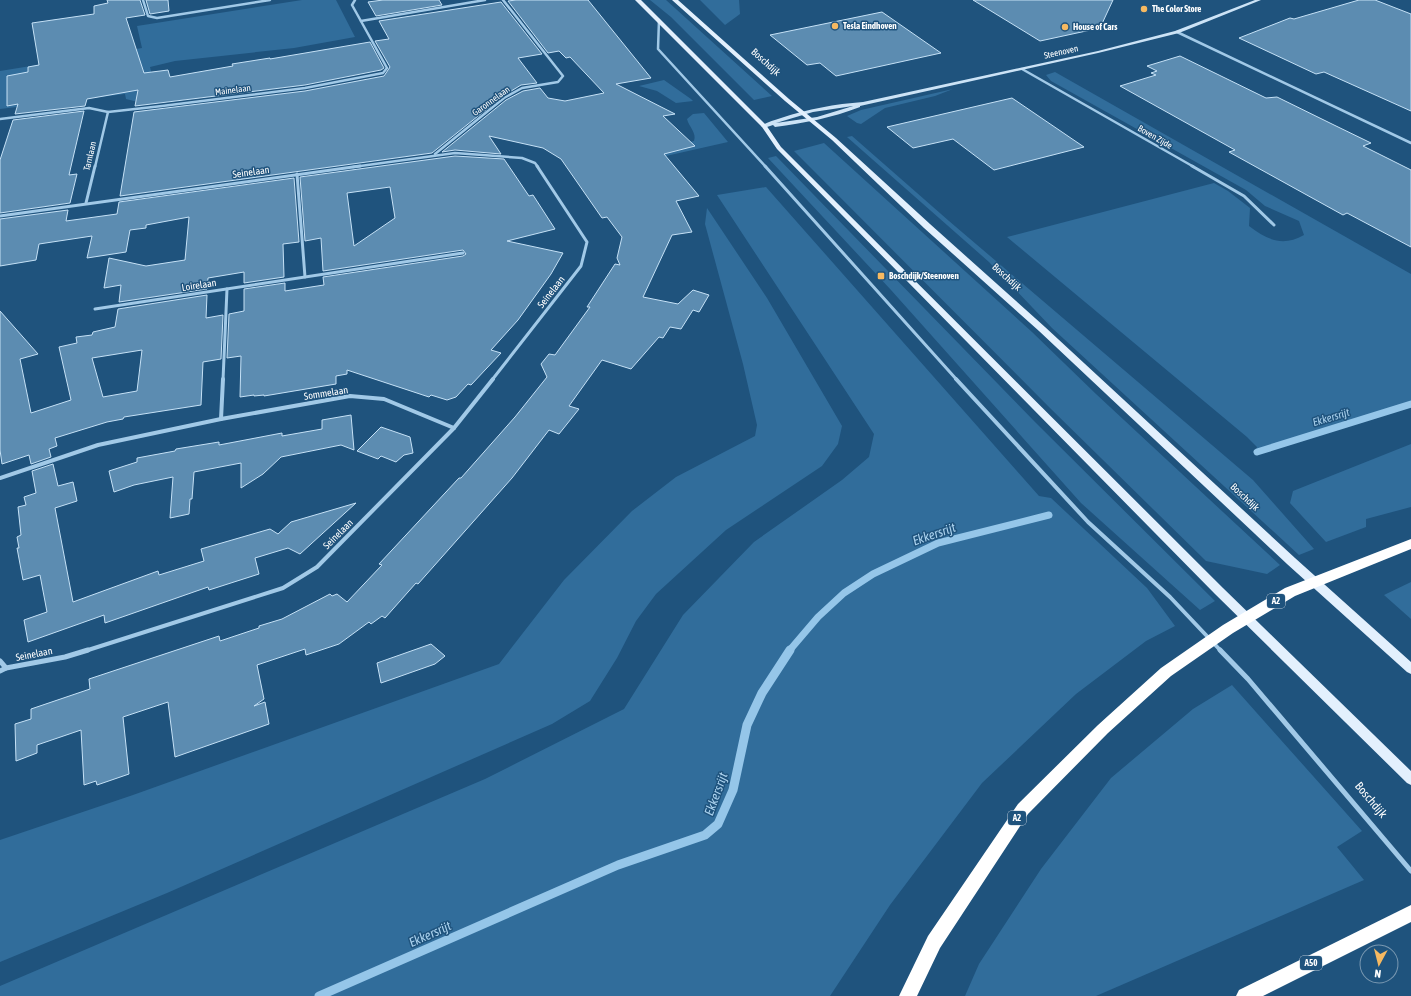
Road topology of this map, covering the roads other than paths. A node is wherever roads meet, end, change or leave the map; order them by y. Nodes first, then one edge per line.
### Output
1 (142, 0) edge
2 (270, 0) edge
3 (355, 0) edge
4 (485, 0) edge
5 (502, 0) edge
6 (638, 0) edge
7 (675, 0) edge
8 (1259, 0) edge
9 (659, 20) junction
10 (361, 21) junction
11 (1177, 32) junction
12 (1022, 69) junction
13 (863, 104) junction
14 (108, 112) junction
15 (801, 112) junction
16 (0, 119) edge
17 (813, 122) junction
18 (764, 126) junction
19 (1411, 143) edge
20 (434, 154) junction
21 (297, 174) junction
22 (86, 203) junction
23 (0, 216) edge
24 (1274, 225) dead end
25 (463, 253) dead end
26 (306, 277) junction
27 (227, 289) junction
28 (95, 309) dead end
29 (221, 419) junction
30 (454, 428) junction
31 (0, 478) edge
32 (1411, 544) edge
33 (0, 661) edge
34 (6, 668) junction
35 (1411, 669) edge
36 (0, 671) edge
37 (1411, 779) edge
38 (1411, 871) edge
39 (1411, 913) edge
40 (908, 996) edge
41 (1245, 996) edge

1 - 2 street
3 - 10 street, Mainelaan
4 - 10 street
5 - 20 street, Garonnelaan
6 - 9 main road
7 - 15 main road, Boschdijk
8 - 11 street, Steenoven
9 - 18 main road
9 - 38 street, Boschdijk
10 - 14 street, Mainelaan
11 - 12 street, Steenoven
11 - 19 street
12 - 13 street, Steenoven
12 - 24 street, Boven Zijde
13 - 15 street, Steenoven
13 - 17 street, Steenoven
14 - 16 street, Mainelaan
14 - 22 street, Tarnlaan
15 - 17 main road, Boschdijk
15 - 18 street, Steenoven
17 - 18 street, Steenoven
17 - 35 main road, Boschdijk
18 - 37 main road
20 - 21 street, Seinelaan
20 - 30 street, Seinelaan
21 - 22 street, Seinelaan
21 - 26 street
22 - 23 street, Seinelaan
25 - 26 street, Loirelaan
26 - 27 street, Loirelaan
27 - 28 street, Loirelaan
27 - 29 street
29 - 30 street, Sommelaan
29 - 31 street, Sommelaan
30 - 34 street, Seinelaan
32 - 40 highway, A2
33 - 34 street, Seinelaan
34 - 36 street
39 - 41 highway, A50

